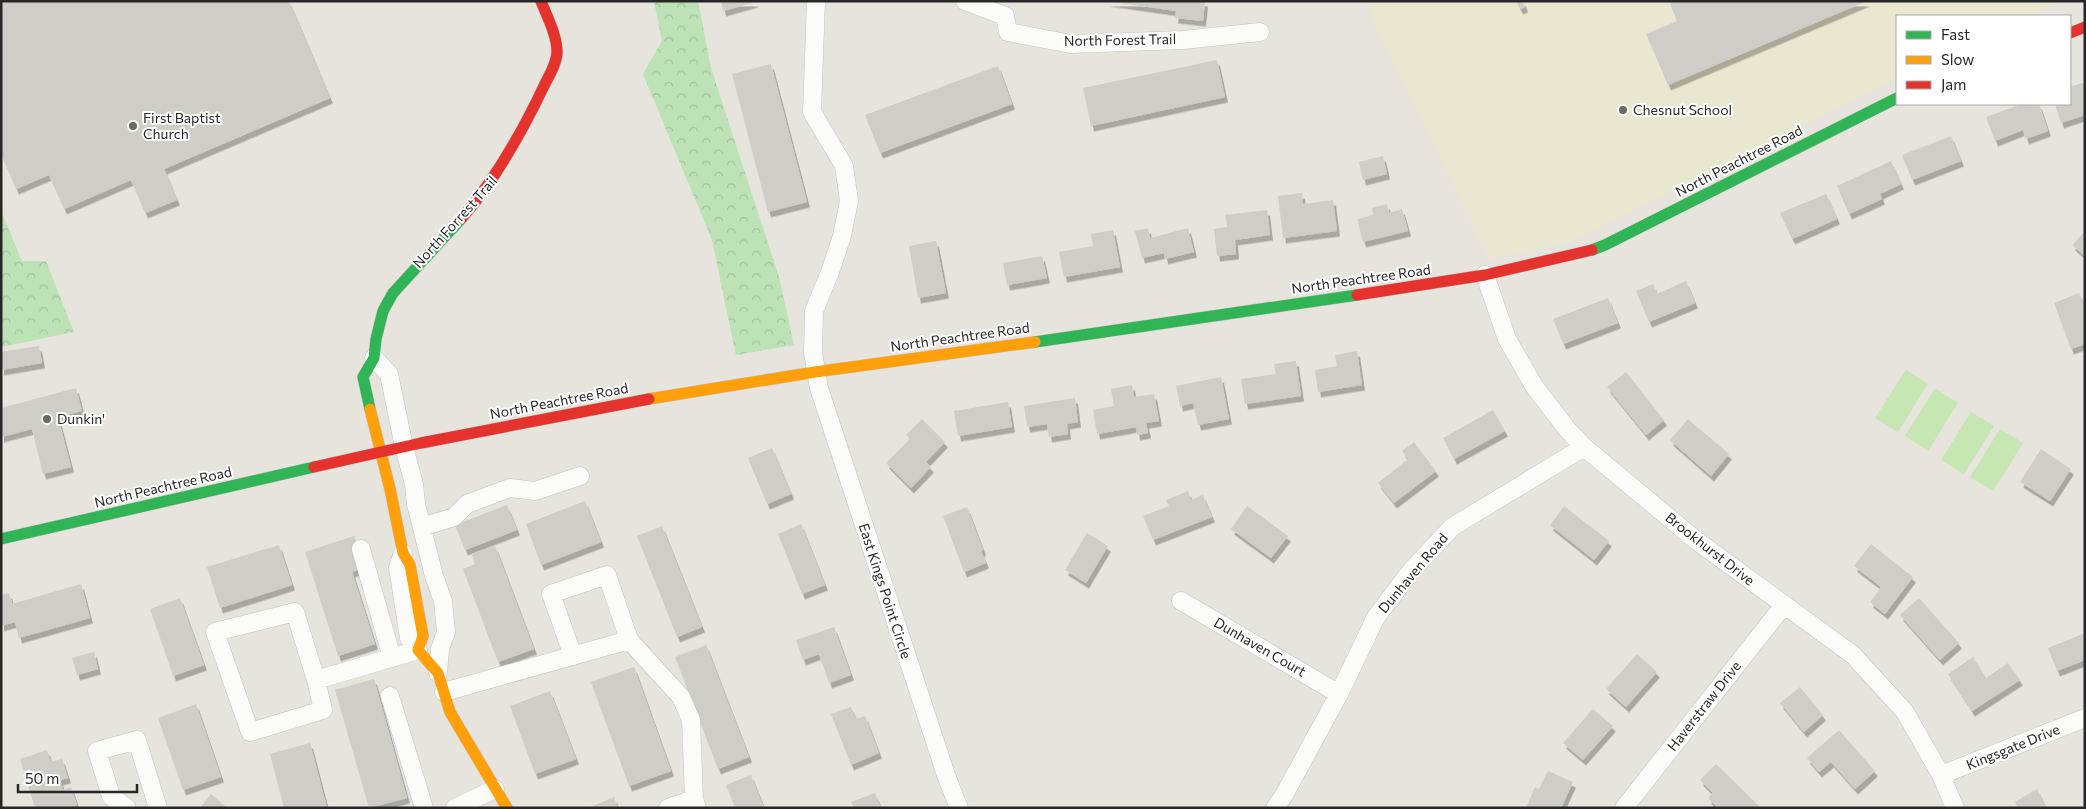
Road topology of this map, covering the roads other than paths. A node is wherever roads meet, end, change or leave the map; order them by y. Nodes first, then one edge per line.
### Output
1 (541, 1) edge
2 (816, 1) edge
3 (965, 1) edge
4 (2085, 27) edge
5 (1260, 32) dead end
6 (2071, 33) edge
7 (1896, 99) edge
8 (1485, 275) junction
9 (374, 358) junction
10 (815, 372) junction
11 (404, 447) junction
12 (1584, 447) junction
13 (380, 452) junction
14 (580, 476) dead end
15 (422, 527) junction
16 (1, 539) edge
17 (361, 549) dead end
18 (402, 553) joint
19 (1181, 601) dead end
20 (1784, 605) junction
21 (629, 640) junction
22 (418, 650) junction
23 (573, 656) junction
24 (392, 658) junction
25 (438, 674) junction
26 (316, 680) junction
27 (444, 692) junction
28 (1339, 694) junction
29 (390, 696) dead end
30 (2085, 718) edge
31 (1941, 776) junction
32 (495, 789) junction
33 (695, 803) edge
34 (127, 808) edge
35 (158, 808) edge
36 (424, 808) edge
37 (455, 808) edge
38 (508, 808) edge
39 (668, 808) edge
40 (959, 808) edge
41 (1275, 808) edge
42 (1624, 808) edge
43 (1955, 808) edge

1 - 9 street, North Forrest Trail
2 - 10 street
3 - 5 street, North Forest Trail
4 - 6 street
7 - 8 street, North Peachtree Road
8 - 10 street, North Peachtree Road
8 - 12 street, Brookhurst Drive
9 - 11 street
9 - 13 street, North Forrest Trail
10 - 11 street, North Peachtree Road
10 - 40 street, East Kings Point Circle
11 - 13 street, North Peachtree Road
11 - 15 street
12 - 20 street, Brookhurst Drive
12 - 28 street, Dunhaven Road
13 - 16 street, North Peachtree Road
13 - 18 street, North Forrest Trail
14 - 15 street
15 - 25 street
17 - 24 street
18 - 22 street
19 - 28 street, Dunhaven Court
20 - 31 street, Brookhurst Drive
20 - 42 street, Haverstraw Drive
21 - 23 street
21 - 23 street
21 - 33 street
22 - 24 street
22 - 25 street
23 - 27 street
24 - 26 street
25 - 27 street
26 - 26 street
27 - 32 street
28 - 41 street, Dunhaven Road
29 - 36 street
30 - 31 street, Kingsgate Drive
31 - 43 street, Brookhurst Drive
32 - 37 street
32 - 38 street
33 - 39 street
34 - 35 street

